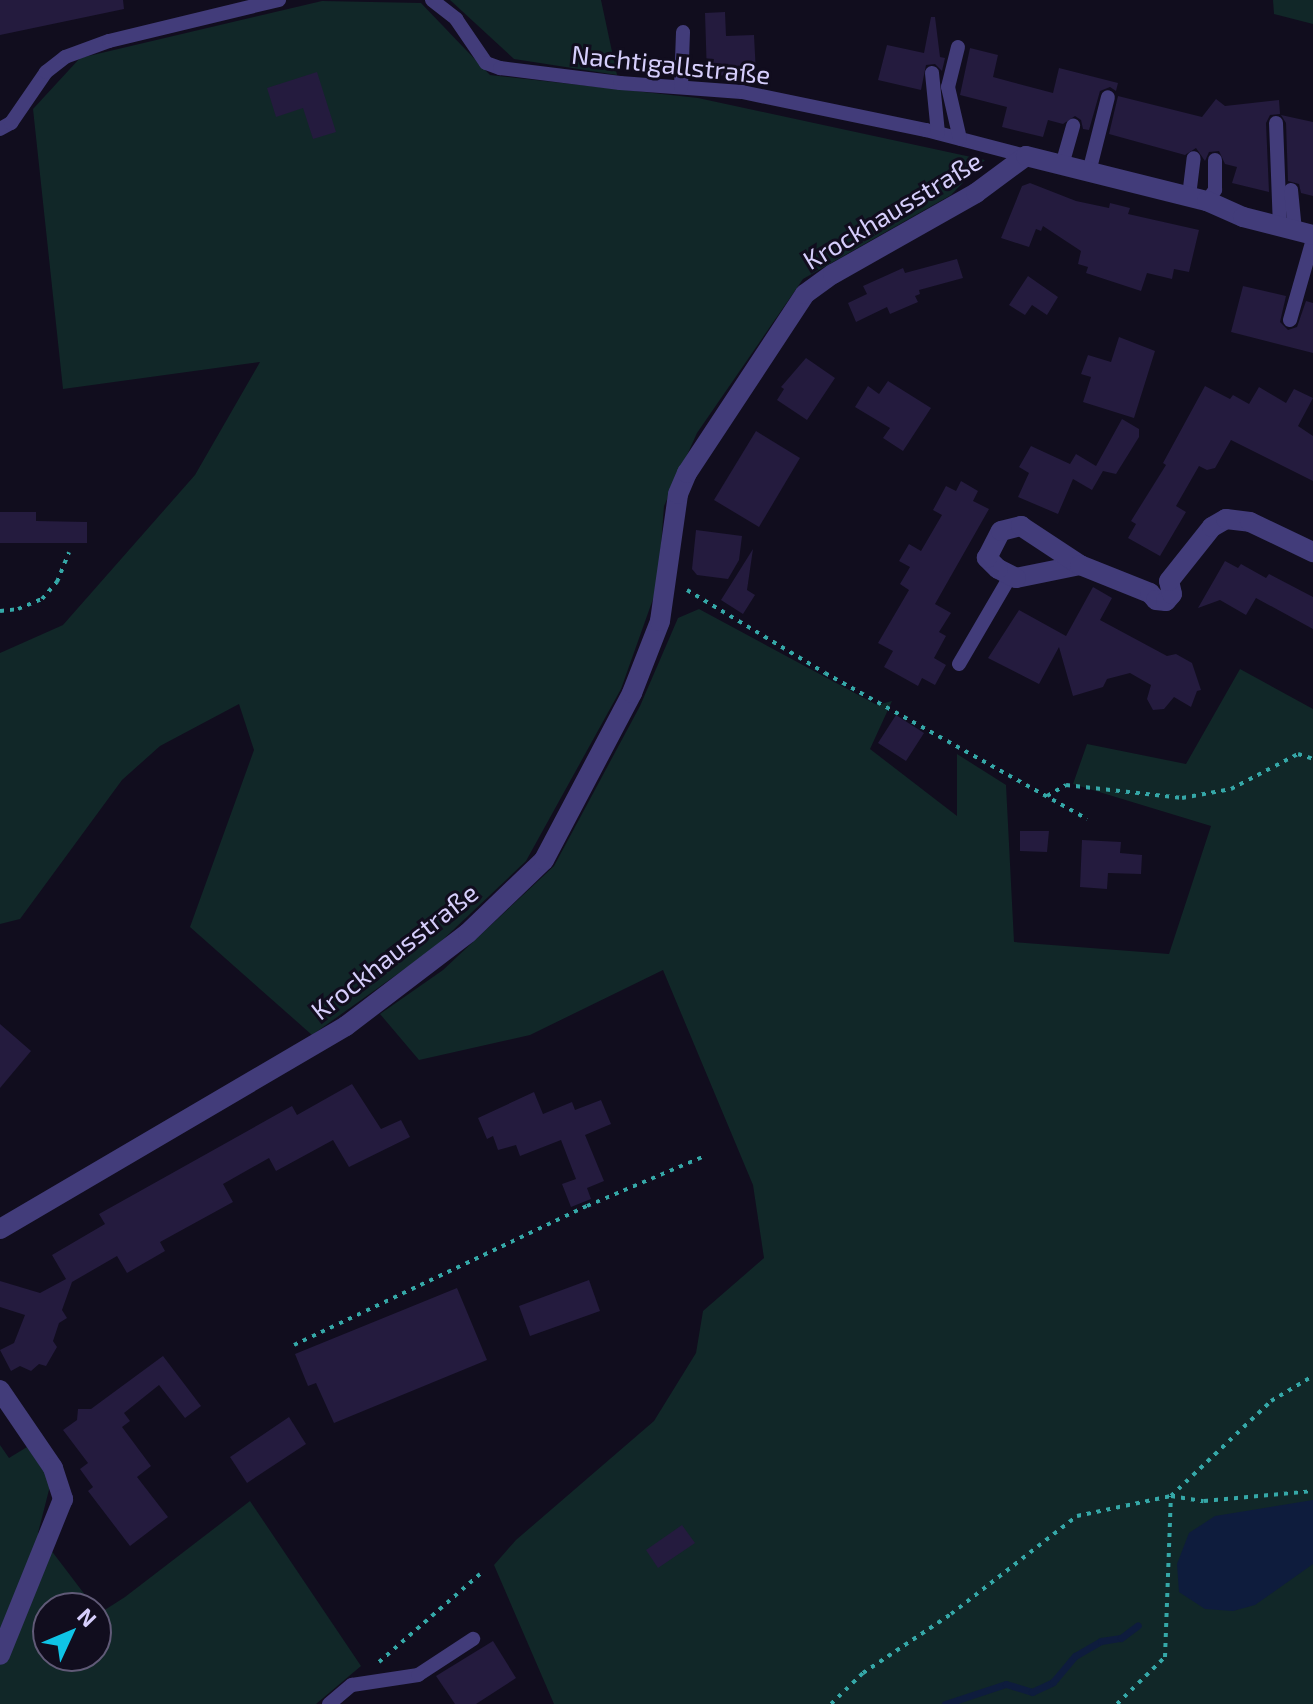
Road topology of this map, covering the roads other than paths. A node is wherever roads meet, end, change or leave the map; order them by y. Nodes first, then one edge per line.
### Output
1 (279, 0) edge
2 (432, 0) edge
3 (683, 32) dead end
4 (958, 47) dead end
5 (932, 73) dead end
6 (681, 87) junction
7 (1108, 97) dead end
8 (4, 123) edge
9 (1276, 123) dead end
10 (1073, 126) dead end
11 (938, 133) junction
12 (960, 139) junction
13 (1026, 156) junction
14 (1194, 158) dead end
15 (1215, 160) dead end
16 (1062, 165) junction
17 (1089, 172) junction
18 (1291, 190) dead end
19 (1198, 199) junction
20 (1300, 233) edge
21 (1290, 320) dead end
22 (1313, 552) edge
23 (1080, 565) junction
24 (1011, 575) junction
25 (959, 664) dead end
26 (0, 1229) edge
27 (0, 1390) edge
28 (473, 1639) dead end
29 (0, 1655) edge
30 (329, 1704) edge

1 - 8 lane
2 - 6 lane, Nachtigallstraße
3 - 6 lane
4 - 12 lane
5 - 11 lane
6 - 11 lane, Nachtigallstraße
7 - 17 lane
9 - 20 lane
10 - 16 lane
11 - 12 lane, Nachtigallstraße
12 - 13 lane, Nachtigallstraße
13 - 16 street
13 - 26 street, Krockhausstraße
14 - 19 lane
15 - 19 lane
16 - 17 street
17 - 19 street
18 - 20 lane
19 - 20 street
20 - 21 lane
22 - 23 street
23 - 24 street
23 - 24 street
24 - 25 lane
27 - 29 street
28 - 30 lane

